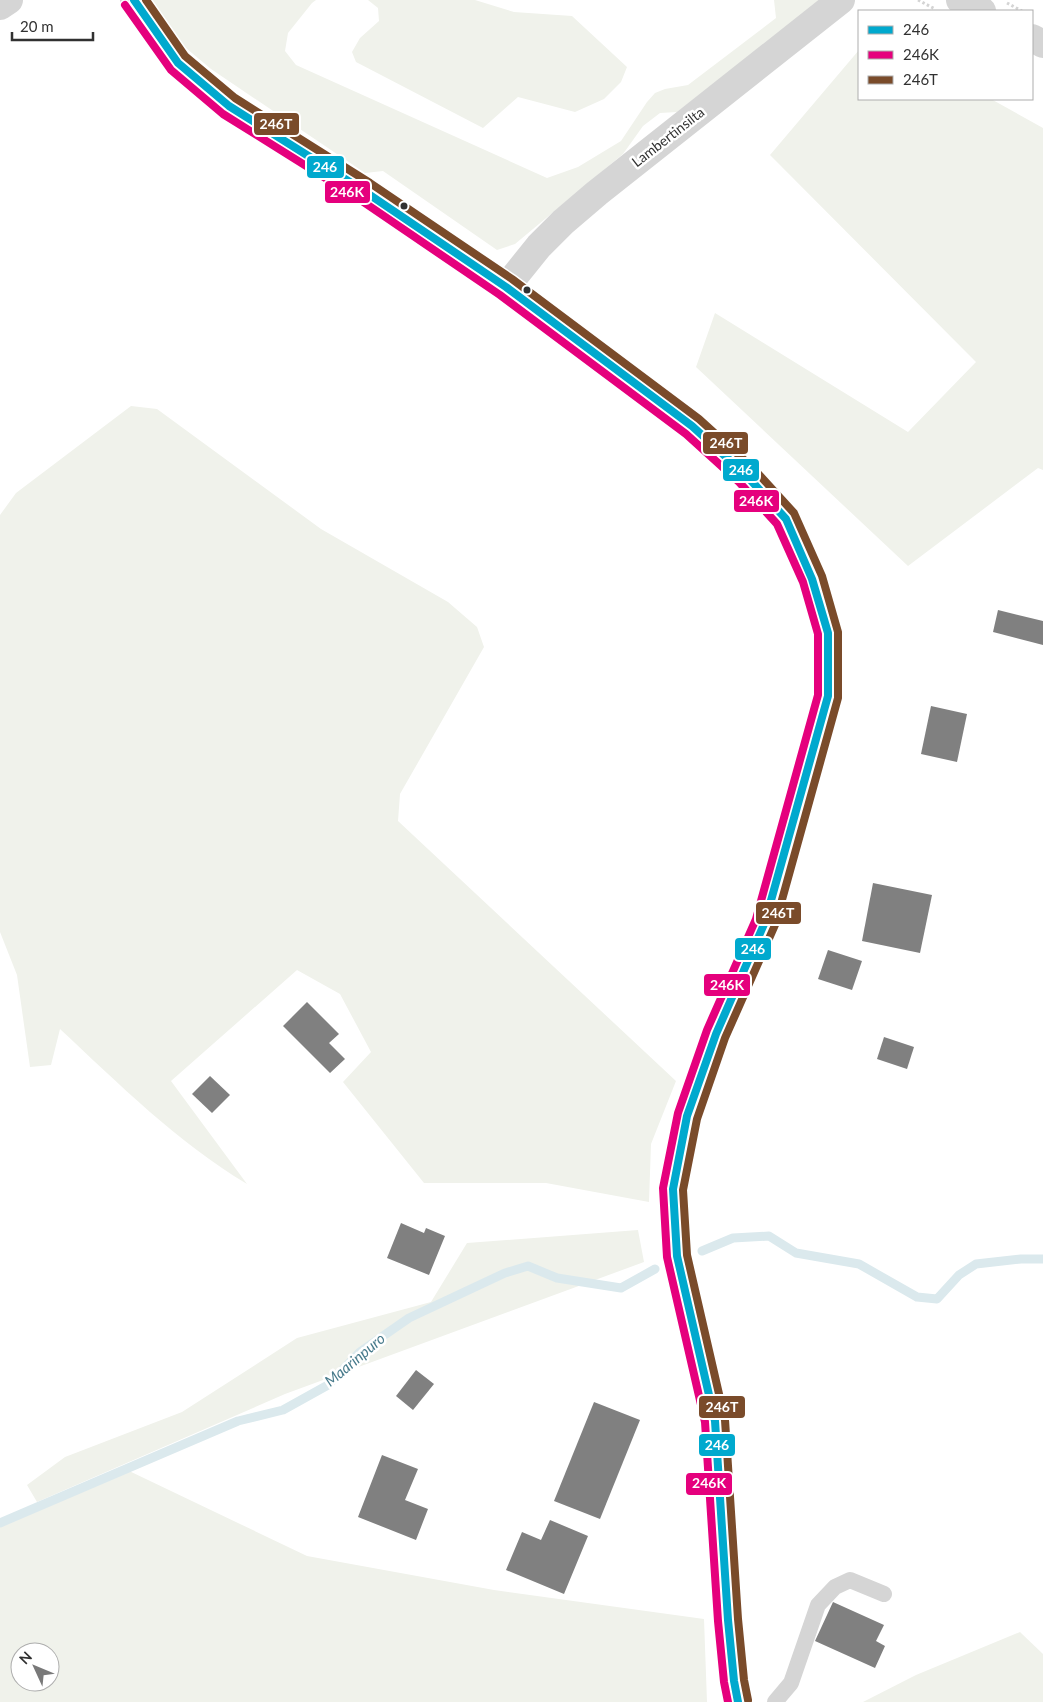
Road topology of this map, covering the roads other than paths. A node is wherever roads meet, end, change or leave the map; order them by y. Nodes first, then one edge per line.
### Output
1 (9, 0) edge
2 (134, 0) edge
3 (841, 0) edge
4 (960, 0) edge
5 (0, 6) edge
6 (980, 10) edge
7 (506, 286) junction
8 (884, 1594) dead end
9 (738, 1702) edge
10 (775, 1702) edge

1 - 5 street
2 - 7 street
3 - 7 street, Lambertinsilta
4 - 6 street
7 - 9 street
8 - 10 lane

